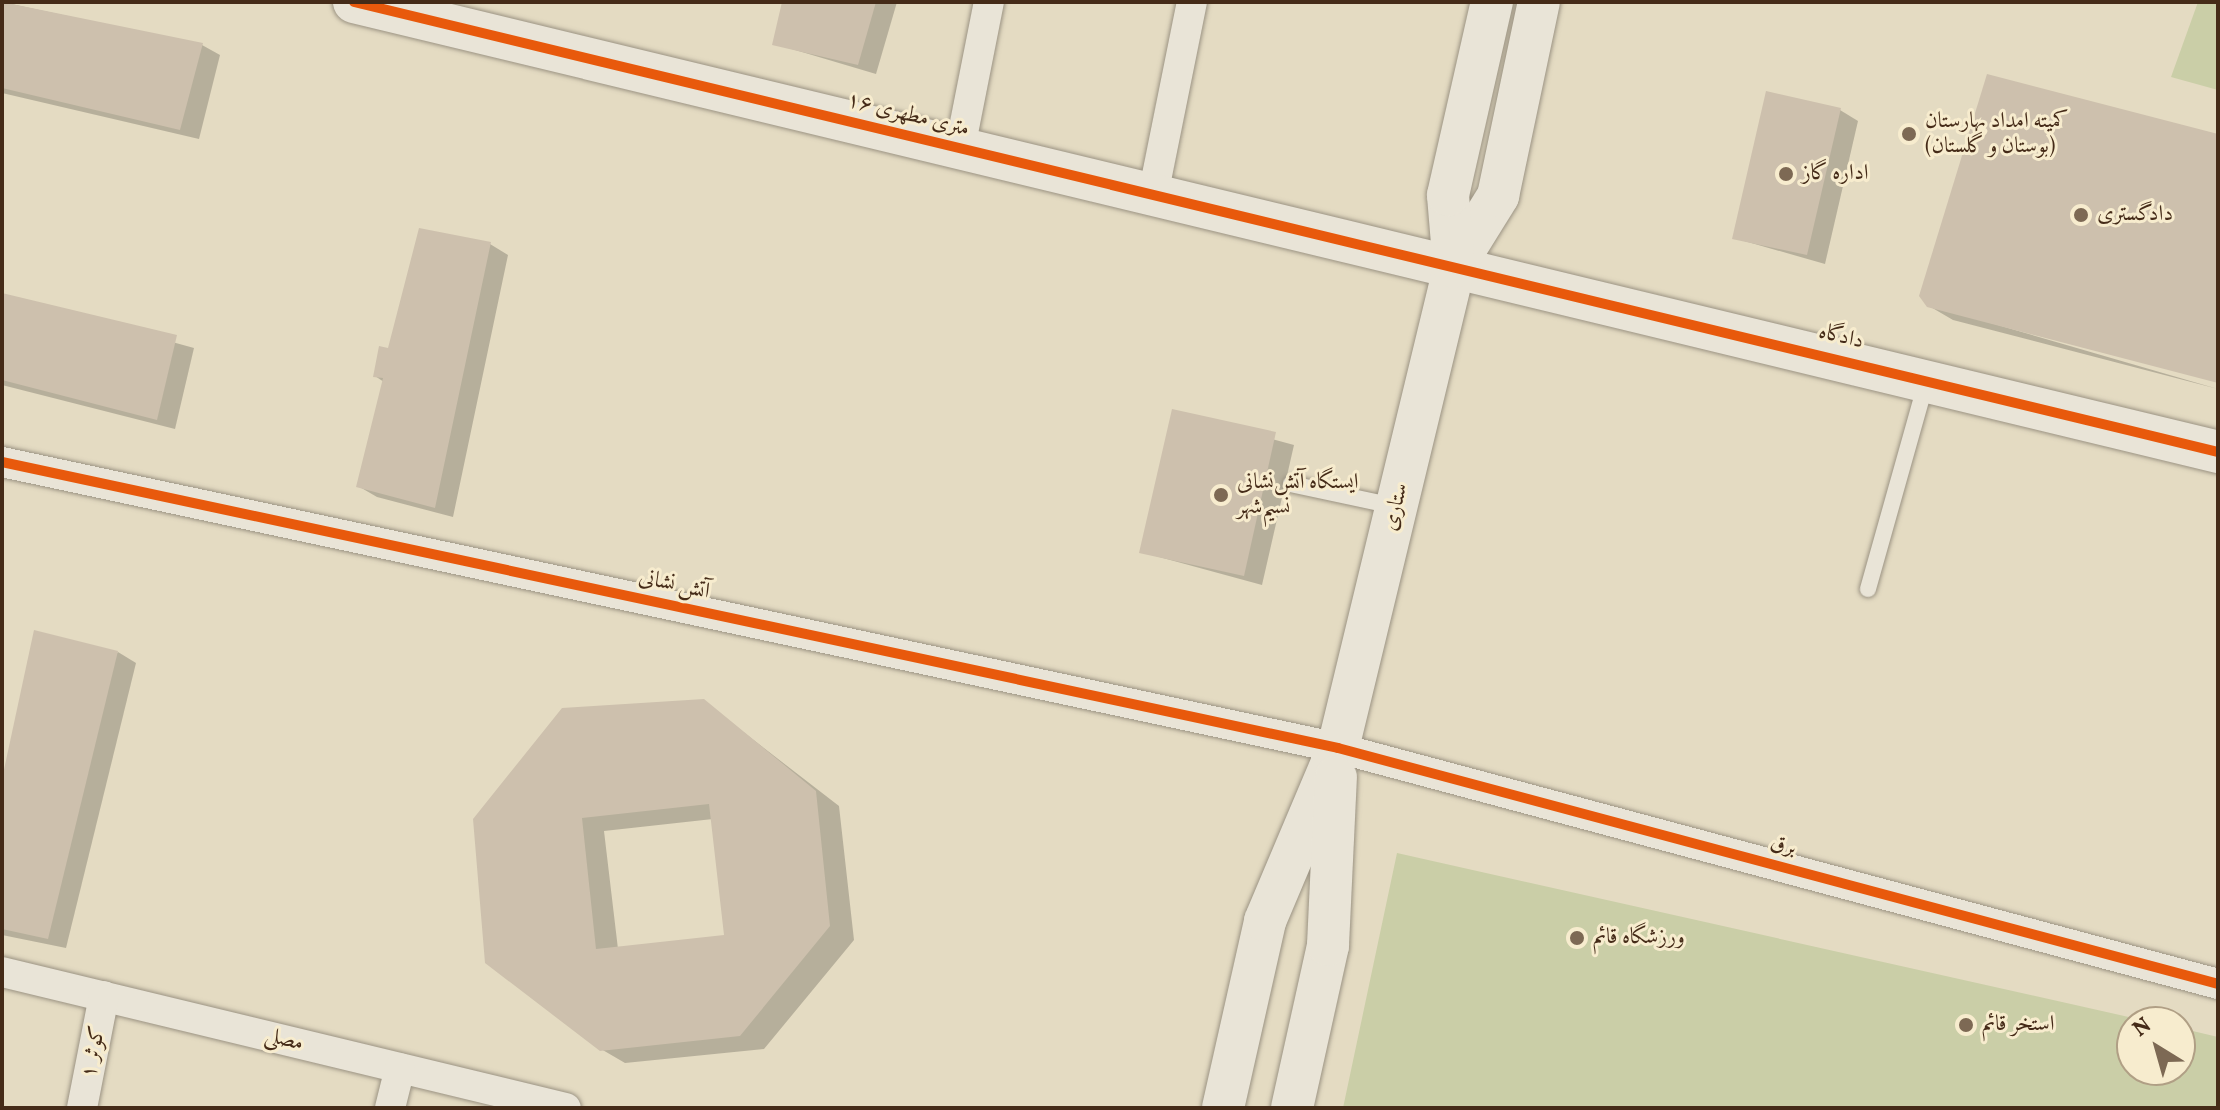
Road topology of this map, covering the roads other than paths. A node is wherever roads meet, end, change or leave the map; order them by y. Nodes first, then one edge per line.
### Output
1 (354, 2) edge
2 (989, 2) edge
3 (1192, 2) edge
4 (1492, 2) edge
5 (1539, 2) edge
6 (960, 148) junction
7 (1153, 195) junction
8 (1454, 267) junction
9 (1926, 379) junction
10 (2218, 452) edge
11 (2, 462) edge
12 (1291, 484) dead end
13 (1396, 507) junction
14 (1868, 589) dead end
15 (1338, 748) junction
16 (2, 972) edge
17 (2218, 984) edge
18 (104, 996) junction
19 (400, 1068) junction
20 (82, 1108) edge
21 (390, 1108) edge
22 (566, 1108) edge
23 (1223, 1108) edge
24 (1292, 1108) edge

1 - 6 street, ۱۶ متری مطهری
2 - 6 street
3 - 7 street
4 - 8 street, ستاری
5 - 8 street, ستاری
6 - 7 street, ۱۶ متری مطهری
7 - 8 street, ۱۶ متری مطهری
8 - 9 street, دادگاه
8 - 13 street, ستاری
9 - 10 street, دادگاه
9 - 14 lane
11 - 15 street, آتش نشانی
12 - 13 lane
13 - 15 street, ستاری
15 - 17 street, برق
15 - 23 street, ستاری
15 - 24 street, ستاری
16 - 18 street, مصلی
18 - 19 street, مصلی
18 - 20 street, کوثر ۱
19 - 21 street
19 - 22 street, مصلی

